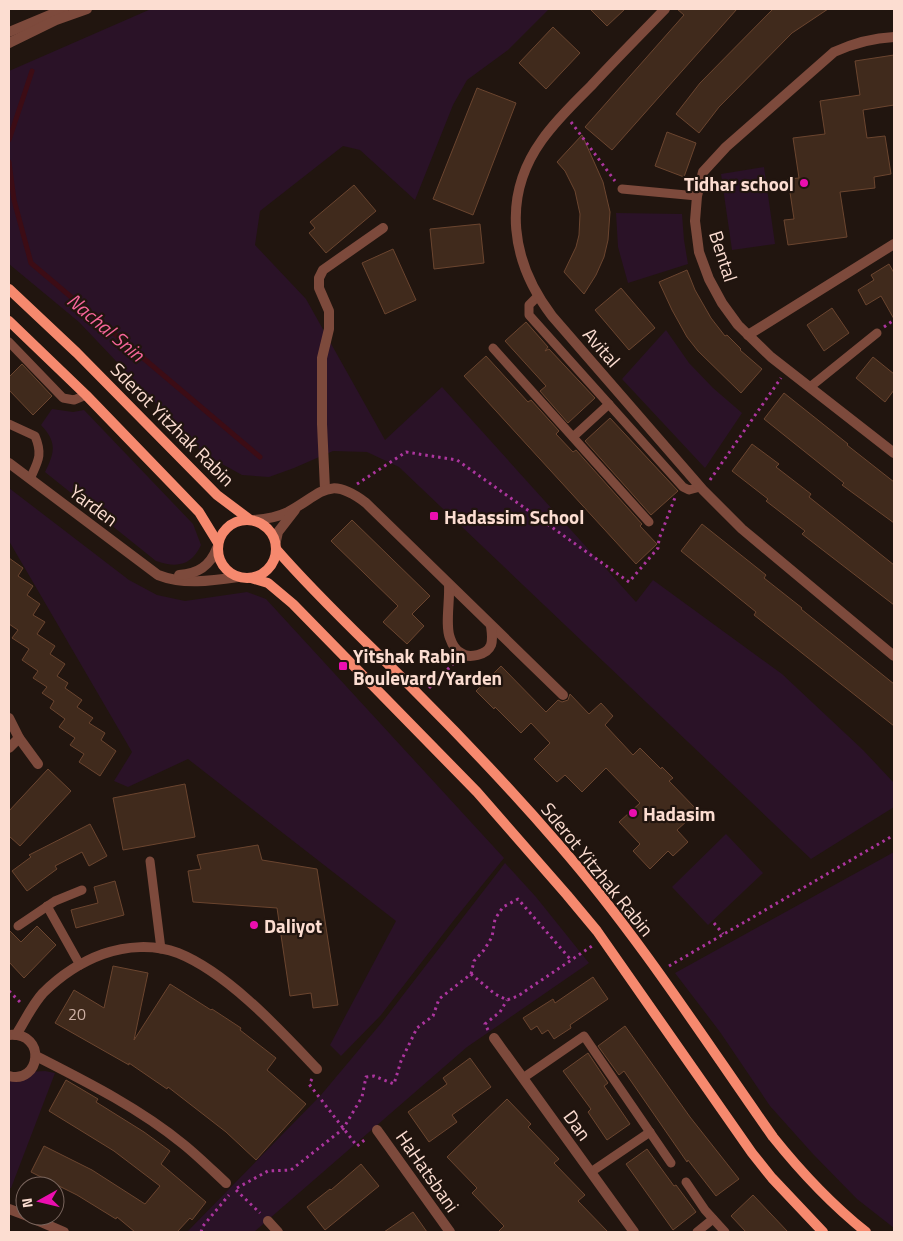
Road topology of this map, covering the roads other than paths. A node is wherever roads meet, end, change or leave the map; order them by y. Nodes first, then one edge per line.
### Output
1 (64, 9) edge
2 (87, 9) edge
3 (665, 9) edge
4 (9, 32) edge
5 (894, 37) edge
6 (9, 43) edge
7 (622, 189) road end
8 (696, 196) junction
9 (383, 228) dead end
10 (894, 244) edge
11 (9, 289) edge
12 (537, 297) junction
13 (9, 321) edge
14 (877, 333) dead end
15 (748, 335) junction
16 (9, 342) edge
17 (493, 348) dead end
18 (810, 388) junction
19 (86, 395) junction
20 (609, 404) junction
21 (9, 424) edge
22 (573, 437) junction
23 (894, 453) edge
24 (9, 463) edge
25 (30, 479) junction
26 (324, 489) junction
27 (697, 489) junction
28 (299, 505) junction
29 (252, 519) junction
30 (649, 522) dead end
31 (218, 545) junction
32 (276, 545) junction
33 (158, 575) junction
34 (238, 577) junction
35 (251, 578) junction
36 (449, 585) junction
37 (491, 626) junction
38 (894, 656) edge
39 (563, 695) dead end
40 (9, 718) edge
41 (19, 738) junction
42 (9, 748) edge
43 (38, 764) dead end
44 (150, 862) dead end
45 (82, 890) dead end
46 (47, 906) junction
47 (18, 926) dead end
48 (161, 949) junction
49 (80, 965) junction
50 (12, 1035) edge
51 (494, 1038) road end
52 (36, 1056) junction
53 (317, 1069) road end
54 (9, 1076) edge
55 (523, 1078) junction
56 (377, 1130) road end
57 (650, 1132) junction
58 (671, 1163) dead end
59 (590, 1172) junction
60 (226, 1182) road end
61 (686, 1182) dead end
62 (713, 1219) junction
63 (268, 1221) road end
64 (50, 1226) edge
65 (64, 1232) edge
66 (278, 1232) edge
67 (450, 1232) edge
68 (634, 1232) edge
69 (697, 1232) edge
70 (725, 1232) edge
71 (824, 1232) edge
72 (866, 1232) edge

1 - 4 street
2 - 6 street
3 - 12 street, Avital
5 - 8 street, Bental
7 - 8 lane
8 - 15 street, Bental
9 - 26 street
10 - 15 street
11 - 29 main road, Sderot Yitzhak Rabin
12 - 20 lane
12 - 27 street, Avital
13 - 19 main road
14 - 18 lane
15 - 18 street, Bental
16 - 19 lane
17 - 22 lane
18 - 23 street, Bental
19 - 31 main road
20 - 22 lane
20 - 27 lane
21 - 25 lane
22 - 30 lane
24 - 25 street, Yarden
25 - 33 street, Yarden
26 - 28 street
26 - 36 street
27 - 38 street, Avital
28 - 29 street
28 - 32 street
29 - 31 main road
29 - 32 main road
31 - 33 street
31 - 34 main road
32 - 35 main road
32 - 72 main road, Sderot Yitzhak Rabin
33 - 34 street, Yarden
34 - 35 main road
35 - 71 main road
36 - 37 street
36 - 37 street
37 - 39 street
40 - 41 street
41 - 42 street
41 - 43 street
44 - 48 lane
45 - 46 lane
46 - 47 lane
46 - 49 lane
48 - 49 street
48 - 53 street
49 - 50 street
50 - 52 street
51 - 55 street, Dan
52 - 54 street
52 - 60 street
55 - 57 lane
55 - 59 street, Dan
56 - 67 street, HaHatsbani
57 - 58 lane
57 - 59 lane
59 - 68 street, Dan
61 - 62 lane
62 - 69 lane
62 - 70 lane
63 - 66 street
64 - 65 street

